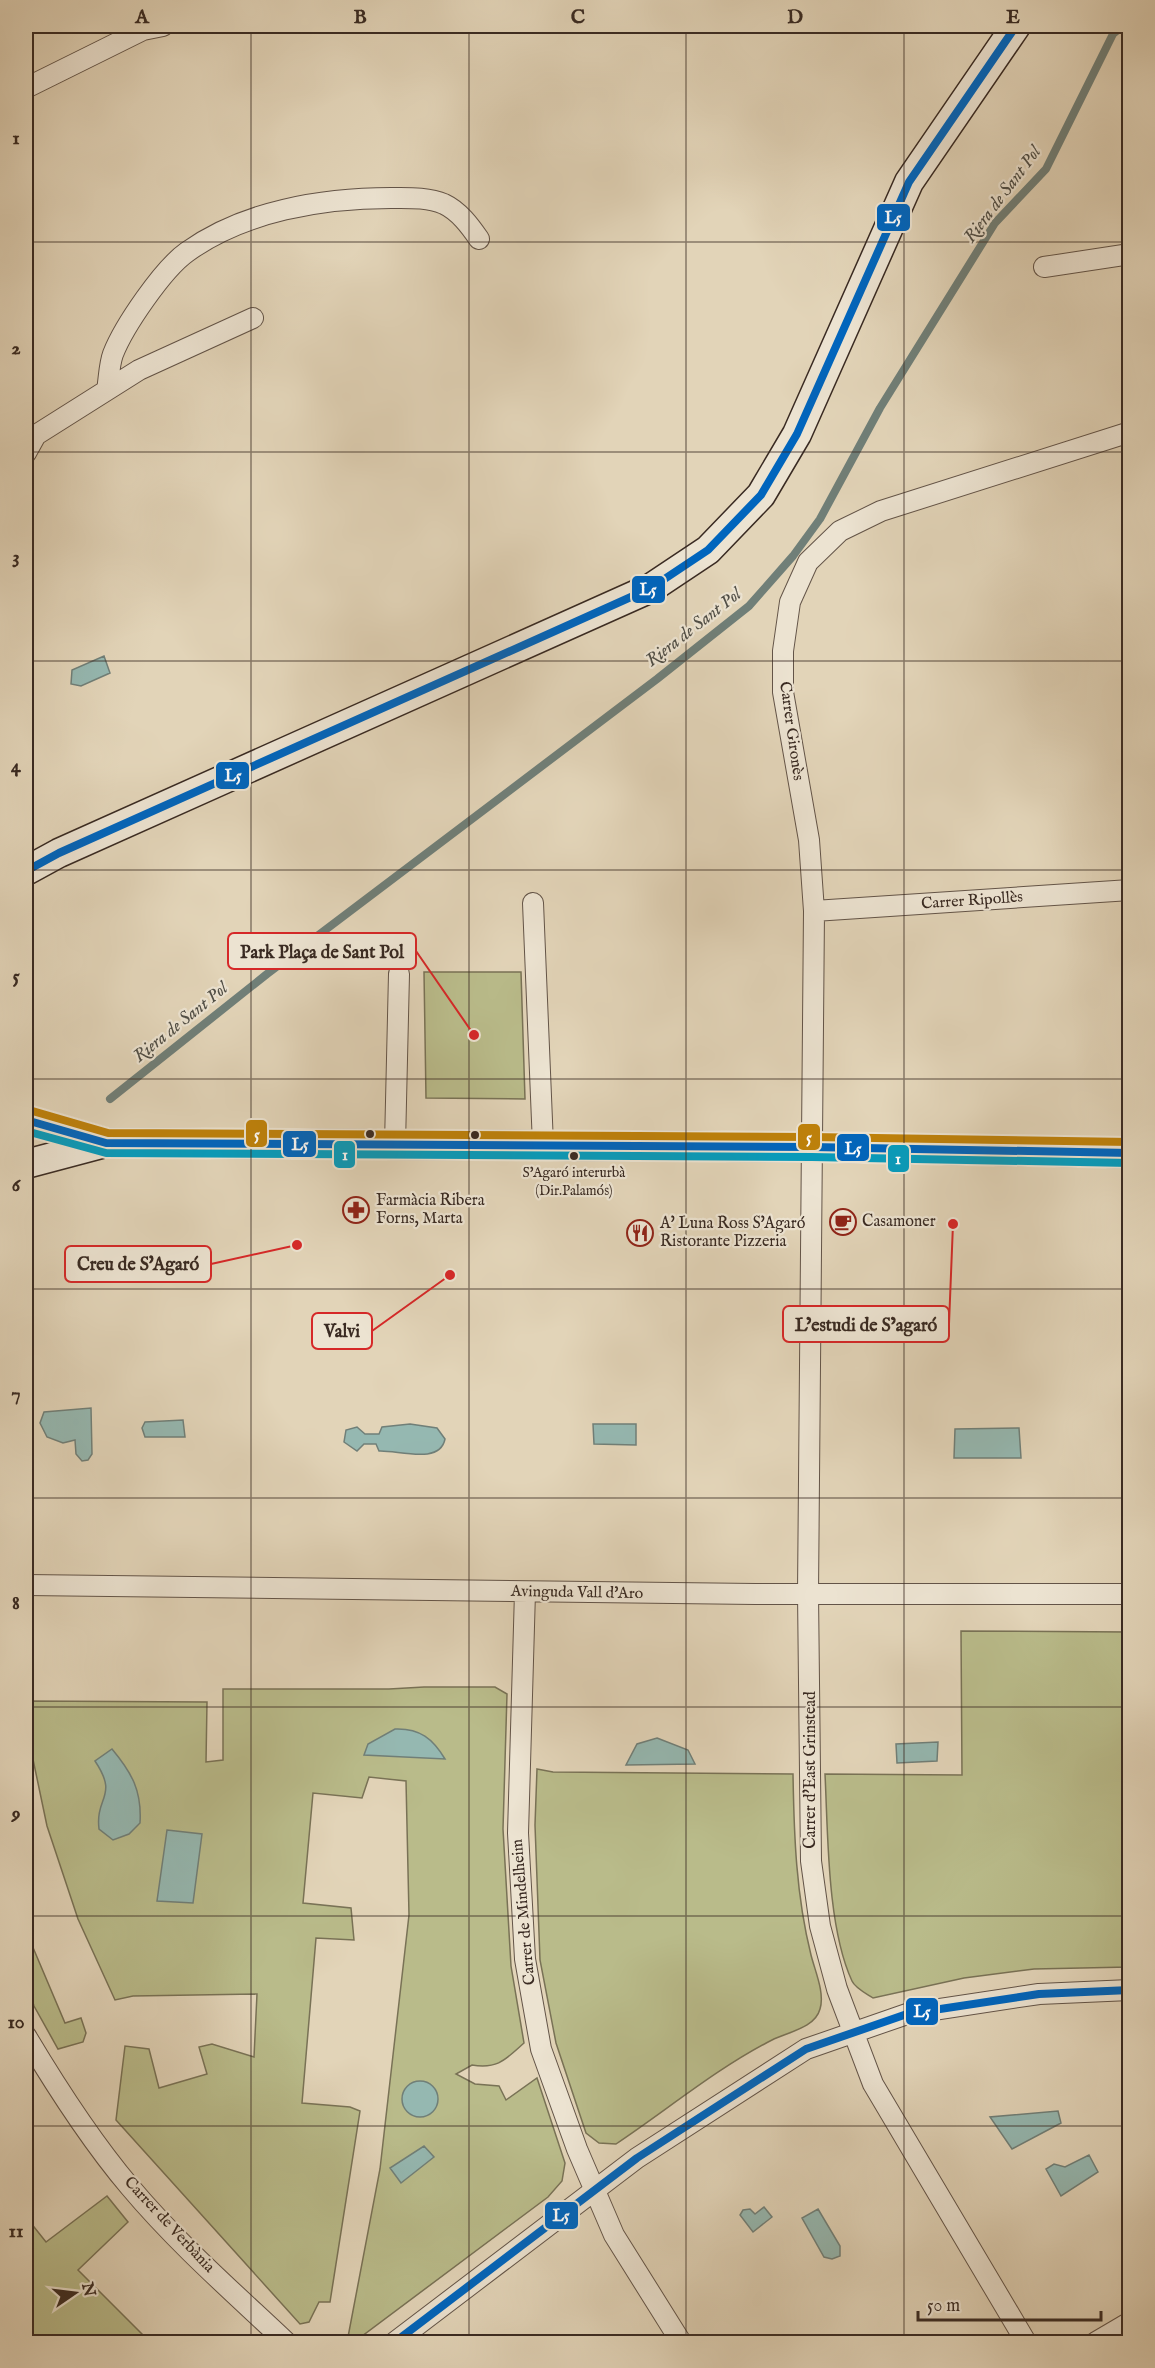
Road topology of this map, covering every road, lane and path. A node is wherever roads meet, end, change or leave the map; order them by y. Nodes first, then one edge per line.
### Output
1 (163, 26) edge
2 (1016, 26) edge
3 (26, 88) edge
4 (479, 239) dead end
5 (1130, 254) edge
6 (1044, 267) dead end
7 (253, 318) dead end
8 (107, 390) junction
9 (31, 430) edge
10 (1130, 432) edge
11 (26, 453) edge
12 (26, 871) edge
13 (1130, 890) edge
14 (533, 903) dead end
15 (814, 911) junction
16 (399, 974) dead end
17 (26, 1120) edge
18 (106, 1143) junction
19 (394, 1144) junction
20 (543, 1145) junction
21 (812, 1147) junction
22 (1130, 1153) edge
23 (26, 1164) edge
24 (26, 1586) edge
25 (525, 1592) junction
26 (808, 1593) junction
27 (1130, 1594) edge
28 (1130, 1990) edge
29 (853, 2033) junction
30 (26, 2036) edge
31 (593, 2191) junction
32 (1130, 2322) edge
33 (286, 2343) edge
34 (395, 2343) edge
35 (681, 2343) edge
36 (1026, 2343) edge
37 (1096, 2343) edge

1 - 3 street
2 - 12 street
4 - 8 street
5 - 6 street
7 - 8 street
8 - 9 street
9 - 11 street
10 - 15 street, Carrer Gironès
13 - 15 street, Carrer Ripollès
14 - 20 street
15 - 21 street, Carrer Gironès
16 - 19 street
17 - 18 street
18 - 19 street
18 - 23 street
19 - 20 street
20 - 21 street
21 - 22 street
21 - 26 street, Carrer d'East Grinstead
24 - 25 street, Avinguda Vall d'Aro
25 - 26 street, Avinguda Vall d'Aro
25 - 31 street, Carrer de Mindelheim
26 - 27 street, Avinguda Vall d'Aro
26 - 29 street, Carrer d'East Grinstead
28 - 29 street
29 - 31 street
29 - 36 street, Carrer d'East Grinstead
30 - 33 street, Carrer de Verbània
31 - 34 street
31 - 35 street, Carrer de Mindelheim
32 - 37 street

